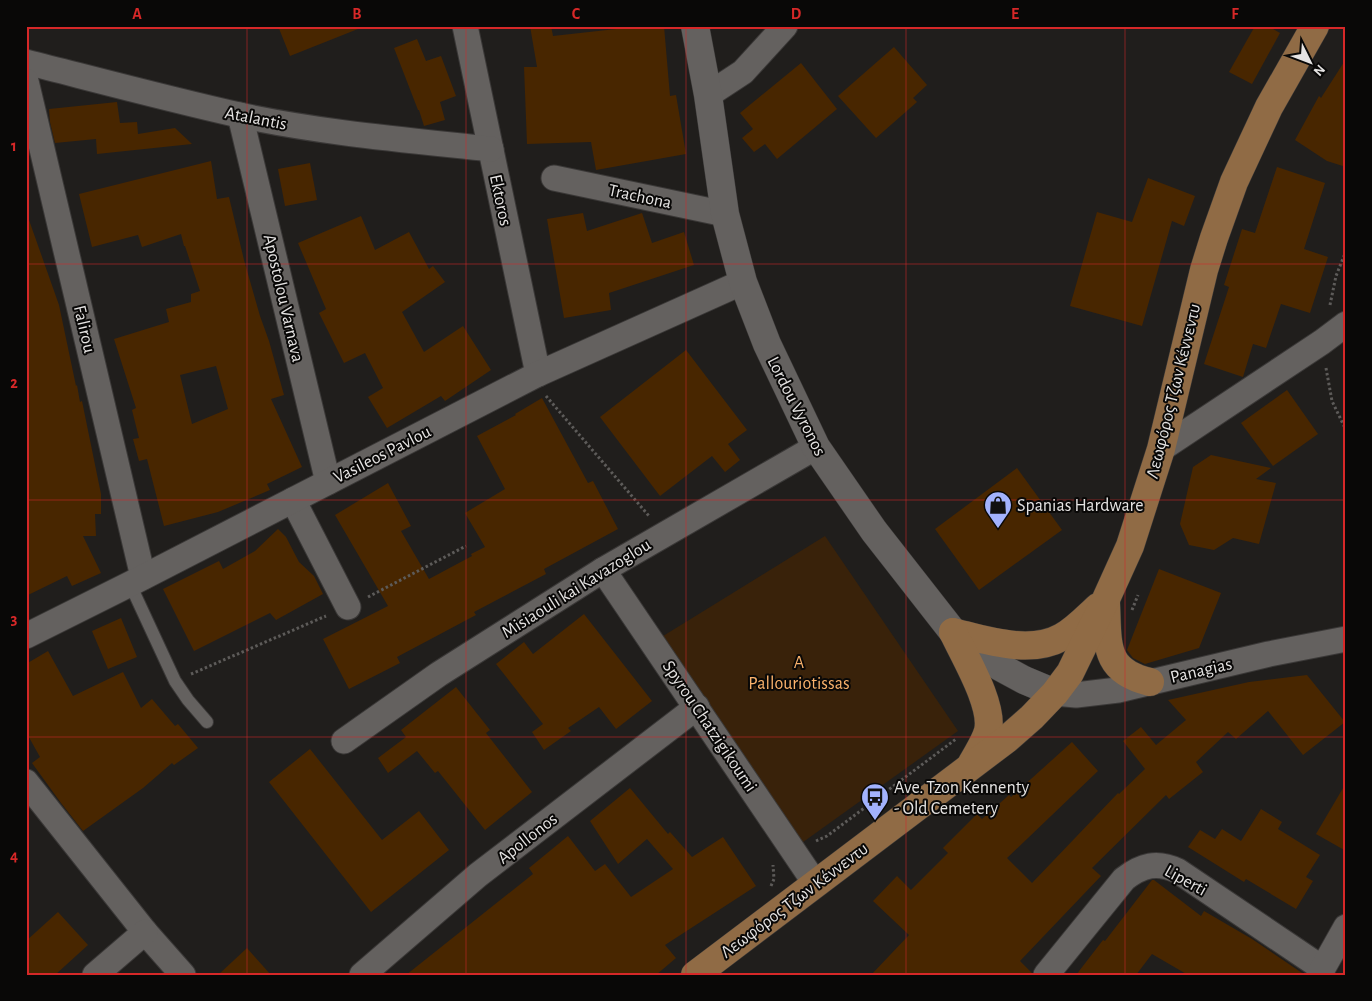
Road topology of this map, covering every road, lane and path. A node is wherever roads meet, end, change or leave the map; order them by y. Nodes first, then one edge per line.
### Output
1 (466, 26) edge
2 (696, 26) edge
3 (785, 26) edge
4 (1315, 26) edge
5 (26, 62) edge
6 (26, 81) edge
7 (708, 95) junction
8 (240, 115) junction
9 (491, 149) junction
10 (554, 178) dead end
11 (725, 214) junction
12 (743, 282) junction
13 (1346, 324) edge
14 (534, 376) junction
15 (816, 448) junction
16 (1161, 449) junction
17 (328, 482) junction
18 (293, 500) junction
19 (665, 534) junction
20 (466, 546) dead end
21 (604, 570) junction
22 (137, 581) junction
23 (1139, 593) dead end
24 (1106, 599) junction
25 (348, 607) junction
26 (1132, 611) dead end
27 (953, 632) junction
28 (26, 636) edge
29 (1346, 639) edge
30 (175, 681) junction
31 (1150, 682) junction
32 (1055, 693) junction
33 (697, 706) junction
34 (207, 722) dead end
35 (957, 738) dead end
36 (344, 741) dead end
37 (969, 768) junction
38 (26, 782) edge
39 (813, 842) dead end
40 (815, 883) junction
41 (1346, 927) edge
42 (145, 932) junction
43 (1321, 971) edge
44 (95, 975) edge
45 (183, 975) edge
46 (362, 975) edge
47 (695, 975) edge
48 (1046, 975) edge

1 - 9 street, Ektoros
2 - 7 street, Lordou Vyronos
3 - 7 street
4 - 16 main road, Λεωφόρος Τζων Κέννεντυ
5 - 8 street, Atalantis
6 - 22 street, Falirou
7 - 11 street, Lordou Vyronos
8 - 9 street, Atalantis
8 - 17 street, Apostolou Varnava
9 - 14 street, Ektoros
10 - 11 street, Trachona
11 - 12 street, Lordou Vyronos
12 - 14 street, Vasileos Pavlou
12 - 15 street, Lordou Vyronos
13 - 16 street
14 - 17 street, Vasileos Pavlou
14 - 19 path
15 - 19 street, Misiaouli kai Kavazoglou
15 - 27 street, Lordou Vyronos
16 - 24 main road, Λεωφόρος Τζων Κέννεντυ
17 - 18 street, Vasileos Pavlou
18 - 22 street, Vasileos Pavlou
18 - 25 street
19 - 21 street, Misiaouli kai Kavazoglou
20 - 25 path
21 - 33 street, Spyrou Chatzigikoumi
21 - 36 street, Misiaouli kai Kavazoglou
22 - 28 street, Vasileos Pavlou
22 - 30 lane
23 - 26 path
24 - 27 main road
24 - 31 main road
24 - 32 main road, Λεωφόρος Τζων Κέννεντυ
25 - 30 path
27 - 32 street, Lordou Vyronos
27 - 37 main road
29 - 31 street, Panagias
30 - 34 lane
31 - 32 street, Panagias
32 - 37 main road, Λεωφόρος Τζων Κέννεντυ
33 - 40 street, Spyrou Chatzigikoumi
33 - 46 street, Apollonos
35 - 39 path
37 - 40 main road, Λεωφόρος Τζων Κέννεντυ
38 - 42 street
40 - 47 main road, Λεωφόρος Τζων Κέννεντυ
41 - 43 street
42 - 44 street
42 - 45 street
43 - 48 street, Liperti

